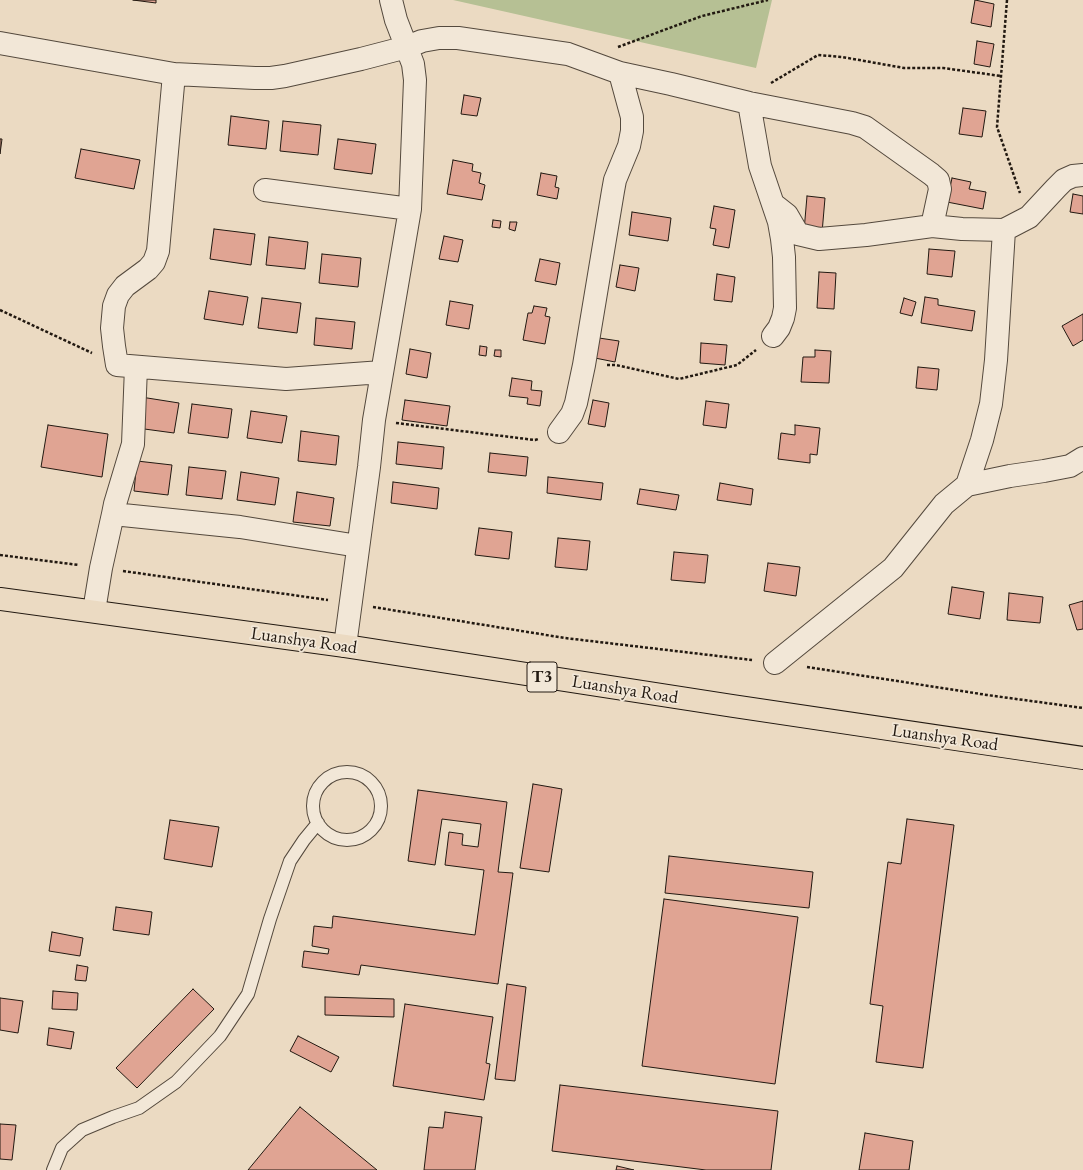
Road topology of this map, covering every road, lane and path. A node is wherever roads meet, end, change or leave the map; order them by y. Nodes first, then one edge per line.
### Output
1 (391, 0) edge
2 (768, 0) edge
3 (1007, 0) edge
4 (0, 43) edge
5 (407, 47) junction
6 (585, 60) junction
7 (174, 74) junction
8 (620, 74) junction
9 (1001, 76) junction
10 (749, 103) junction
11 (1083, 175) edge
12 (266, 190) dead end
13 (773, 204) junction
14 (410, 209) junction
15 (1029, 217) junction
16 (932, 226) junction
17 (1004, 230) junction
18 (0, 310) edge
19 (773, 336) joint
20 (584, 365) junction
21 (127, 366) junction
22 (382, 372) junction
23 (374, 420) junction
24 (559, 432) joint
25 (1083, 458) edge
26 (967, 485) junction
27 (113, 514) junction
28 (358, 546) junction
29 (0, 555) edge
30 (101, 568) junction
31 (0, 599) edge
32 (350, 603) junction
33 (94, 611) junction
34 (344, 646) junction
35 (775, 663) junction
36 (1083, 708) edge
37 (1083, 758) edge
38 (318, 823) junction
39 (53, 1170) edge

1 - 5 street
2 - 6 path
3 - 9 path
4 - 7 street
5 - 6 street
5 - 7 street
5 - 14 street
6 - 8 street
7 - 21 street
8 - 10 street
8 - 20 street
9 - 10 path
9 - 15 path
10 - 13 street
10 - 16 street
11 - 15 street
12 - 14 street
13 - 16 street
13 - 19 street
14 - 22 street
15 - 17 street
16 - 17 street
17 - 26 street
18 - 21 path
19 - 20 path
20 - 24 street
21 - 22 street
21 - 27 street
22 - 23 street
23 - 24 path
23 - 28 street
25 - 26 street
26 - 35 street
27 - 28 street
27 - 30 street
28 - 32 street
29 - 30 path
30 - 32 path
30 - 33 street
31 - 33 highway, Luanshya Road / T3
32 - 34 street
32 - 35 path
33 - 34 highway, Luanshya Road / T3
34 - 37 highway, Luanshya Road / T3
35 - 36 path
38 - 38 lane
38 - 39 lane

